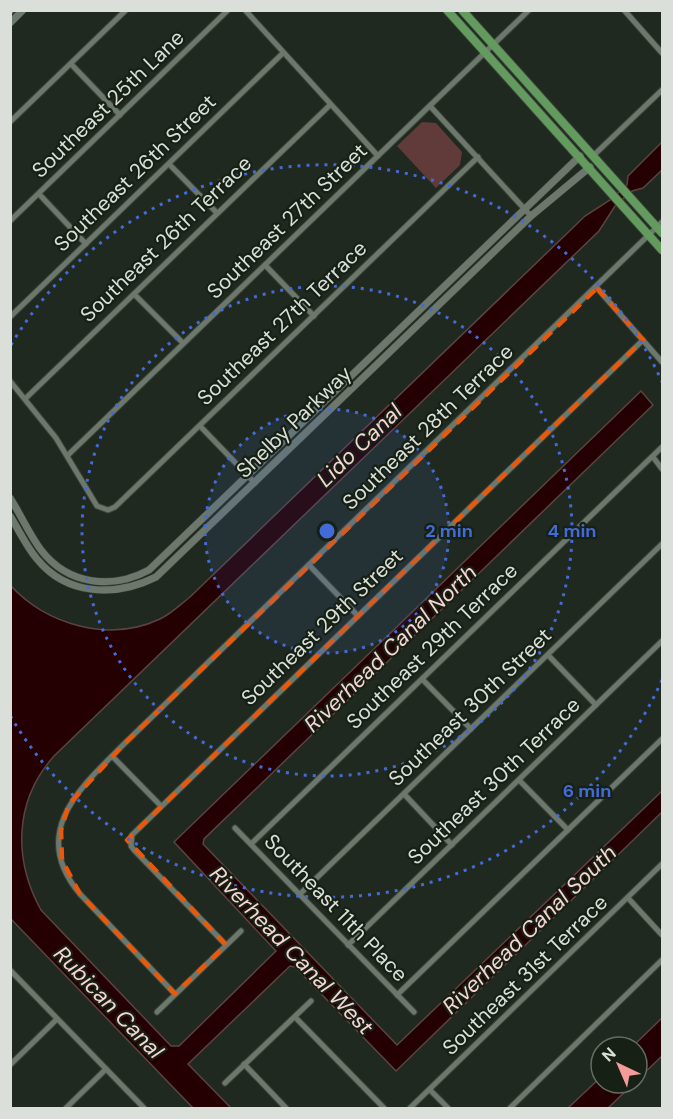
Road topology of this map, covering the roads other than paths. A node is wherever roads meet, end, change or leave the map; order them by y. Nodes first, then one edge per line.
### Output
1 (23, 10) edge
2 (126, 10) edge
3 (228, 10) edge
4 (244, 10) edge
5 (447, 10) edge
6 (462, 10) edge
7 (529, 10) edge
8 (624, 10) edge
9 (10, 23) edge
10 (493, 45) junction
11 (485, 52) junction
12 (663, 52) edge
13 (283, 53) junction
14 (71, 64) junction
15 (663, 90) edge
16 (330, 105) junction
17 (430, 105) junction
18 (120, 115) junction
19 (10, 122) edge
20 (553, 127) junction
21 (594, 155) junction
22 (378, 156) junction
23 (580, 156) junction
24 (478, 158) junction
25 (169, 164) junction
26 (590, 167) junction
27 (618, 183) junction
28 (39, 194) junction
29 (217, 213) junction
30 (528, 213) junction
31 (10, 221) edge
32 (661, 227) edge
33 (651, 236) junction
34 (86, 244) junction
35 (663, 250) edge
36 (265, 265) junction
37 (597, 288) junction
38 (134, 294) junction
39 (314, 316) junction
40 (10, 317) edge
41 (643, 340) junction
42 (183, 344) junction
43 (663, 362) edge
44 (10, 381) edge
45 (26, 398) junction
46 (200, 426) junction
47 (663, 447) edge
48 (68, 455) junction
49 (652, 457) junction
50 (663, 469) edge
51 (249, 476) junction
52 (255, 483) junction
53 (10, 498) edge
54 (10, 516) edge
55 (663, 544) edge
56 (161, 562) junction
57 (309, 565) junction
58 (167, 569) junction
59 (358, 616) junction
60 (663, 641) edge
61 (548, 655) junction
62 (422, 679) junction
63 (596, 705) junction
64 (471, 729) junction
65 (663, 739) edge
66 (112, 756) junction
67 (519, 780) junction
68 (404, 794) junction
69 (161, 806) junction
70 (235, 828) dead end
71 (568, 830) junction
72 (251, 844) junction
73 (452, 845) junction
74 (663, 864) edge
75 (300, 894) junction
76 (627, 898) junction
77 (242, 931) dead end
78 (663, 935) edge
79 (226, 945) junction
80 (348, 945) junction
81 (663, 960) edge
82 (10, 970) edge
83 (176, 994) junction
84 (397, 995) junction
85 (311, 1001) dead end
86 (157, 1012) dead end
87 (414, 1012) dead end
88 (295, 1017) junction
89 (57, 1019) junction
90 (244, 1064) junction
91 (10, 1065) edge
92 (106, 1069) junction
93 (225, 1083) dead end
94 (430, 1090) junction
95 (66, 1108) edge
96 (144, 1108) edge
97 (286, 1108) edge
98 (384, 1108) edge
99 (410, 1108) edge
100 (448, 1108) edge
101 (510, 1108) edge

1 - 9 street
2 - 14 street
3 - 18 street, Southeast 25th Lane
4 - 13 street
5 - 11 main road
6 - 10 main road
7 - 10 street, Southeast 27th Street
8 - 12 street
10 - 11 street, Southeast 27th Street
10 - 21 main road
11 - 17 street, Southeast 27th Street
11 - 20 main road
13 - 16 street
13 - 25 street, Southeast 26th Street
14 - 18 street
14 - 19 street
15 - 21 street
16 - 22 street
16 - 29 street, Southeast 26th Terrace
17 - 22 street, Southeast 27th Street
17 - 24 street
18 - 28 street, Southeast 25th Lane
20 - 21 main road
20 - 23 main road
21 - 27 main road
22 - 36 street, Southeast 27th Street
23 - 26 main road
23 - 27 main road
23 - 30 street, Shelby Parkway
24 - 30 street
24 - 39 street, Southeast 27th Terrace
25 - 29 street
25 - 34 street, Southeast 26th Street
26 - 30 street, Shelby Parkway
26 - 33 main road
27 - 32 main road
28 - 31 street, Southeast 25th Lane
28 - 34 street
29 - 38 street, Southeast 26th Terrace
30 - 51 street, Shelby Parkway
30 - 52 street, Shelby Parkway
32 - 33 street, Southeast 28th Terrace
33 - 35 main road
33 - 37 street, Southeast 28th Terrace
34 - 40 street, Southeast 26th Street
36 - 39 street
36 - 42 street, Southeast 27th Street
37 - 41 street
37 - 57 street, Southeast 28th Terrace
38 - 42 street
38 - 45 street, Southeast 26th Terrace
39 - 46 street, Southeast 27th Terrace
41 - 43 street
41 - 59 street, Southeast 29th Street
42 - 48 street, Southeast 27th Street
44 - 45 street
45 - 48 street
46 - 48 street, Southeast 27th Terrace
46 - 51 street
47 - 49 street, Southeast 29th Terrace
49 - 50 street
49 - 62 street, Southeast 29th Terrace
51 - 52 street
51 - 56 street, Shelby Parkway
52 - 58 street, Shelby Parkway
53 - 56 street, Shelby Parkway
54 - 58 street, Shelby Parkway
55 - 61 street, Southeast 30th Street
56 - 58 street
57 - 59 street
57 - 66 street, Southeast 28th Terrace
59 - 69 street, Southeast 29th Street
60 - 63 street, Southeast 30th Terrace
61 - 63 street
61 - 64 street, Southeast 30th Street
62 - 64 street
62 - 72 street, Southeast 29th Terrace
63 - 67 street, Southeast 30th Terrace
64 - 68 street, Southeast 30th Street
65 - 71 street
66 - 69 street
66 - 83 street, Southeast 28th Terrace
67 - 71 street
67 - 73 street, Southeast 30th Terrace
68 - 73 street
68 - 75 street, Southeast 30th Street
69 - 79 street, Southeast 29th Street
70 - 72 street, Southeast 11th Place
71 - 84 street
72 - 75 street, Southeast 11th Place
73 - 80 street, Southeast 30th Terrace
74 - 76 street, Southeast 31st Terrace
75 - 80 street, Southeast 11th Place
76 - 78 street
76 - 94 street, Southeast 31st Terrace
77 - 79 street
79 - 83 street
80 - 84 street, Southeast 11th Place
81 - 101 street
82 - 89 street
83 - 86 street
84 - 87 street, Southeast 11th Place
85 - 88 street
88 - 90 street
88 - 98 street
89 - 91 street
89 - 92 street
90 - 93 street
90 - 97 street
92 - 95 street
92 - 96 street
94 - 99 street, Southeast 31st Terrace
94 - 100 street

